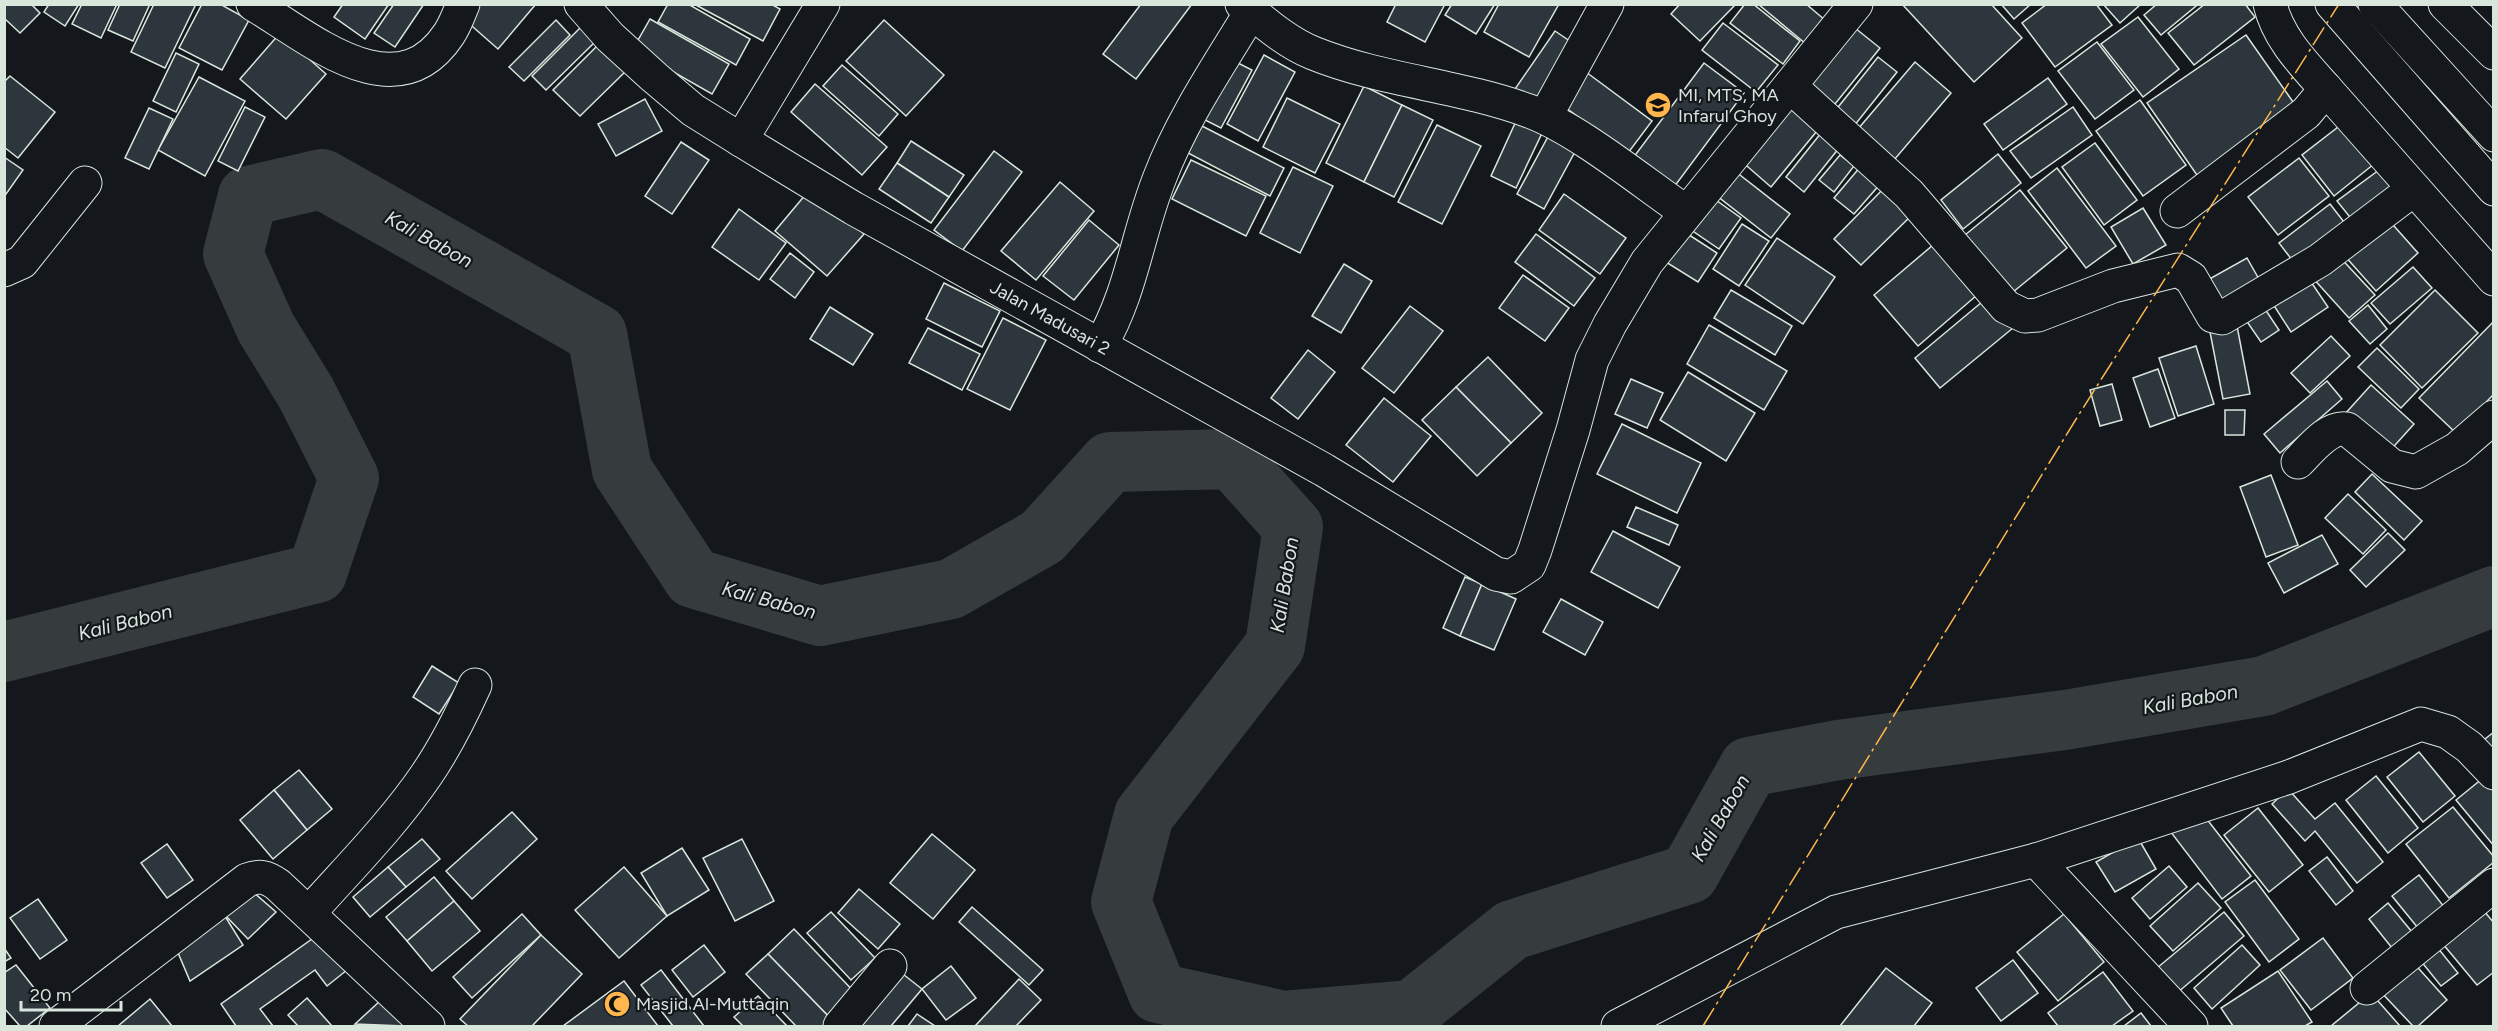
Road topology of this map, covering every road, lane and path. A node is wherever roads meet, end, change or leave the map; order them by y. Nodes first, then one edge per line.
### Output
1 (254, 4) edge
2 (463, 4) edge
3 (581, 4) edge
4 (823, 4) edge
5 (1606, 4) edge
6 (1856, 4) edge
7 (2270, 4) edge
8 (2332, 4) edge
9 (2375, 4) edge
10 (2445, 4) edge
11 (1246, 8) edge
12 (2493, 53) edge
13 (1790, 86) junction
14 (2326, 89) junction
15 (1545, 117) junction
16 (2493, 135) edge
17 (741, 140) junction
18 (86, 183) dead end
19 (2414, 189) junction
20 (2493, 189) edge
21 (2177, 211) dead end
22 (1686, 212) junction
23 (4, 270) edge
24 (2493, 279) edge
25 (1100, 346) junction
26 (2493, 417) edge
27 (2298, 462) dead end
28 (475, 685) dead end
29 (2493, 773) edge
30 (2036, 860) junction
31 (2493, 885) edge
32 (309, 913) junction
33 (890, 966) dead end
34 (2367, 988) dead end
35 (56, 1026) edge
36 (428, 1026) edge
37 (840, 1026) edge
38 (1618, 1026) edge
39 (2191, 1026) edge

1 - 2 street
3 - 17 street, Jalan Madusari 2
4 - 17 street
5 - 15 street
6 - 13 street, Jalan Madusari 2
7 - 14 street
8 - 20 street
9 - 16 street
10 - 12 street
11 - 15 street
11 - 25 street
13 - 19 street
13 - 22 street, Jalan Madusari 2
14 - 19 street
14 - 21 street
15 - 22 street
17 - 25 street, Jalan Madusari 2
18 - 23 street
19 - 24 street
22 - 25 street, Jalan Madusari 2
26 - 27 street
28 - 32 street
29 - 30 street
30 - 38 street
30 - 39 street
31 - 34 street
32 - 35 street
32 - 36 street
33 - 37 street

